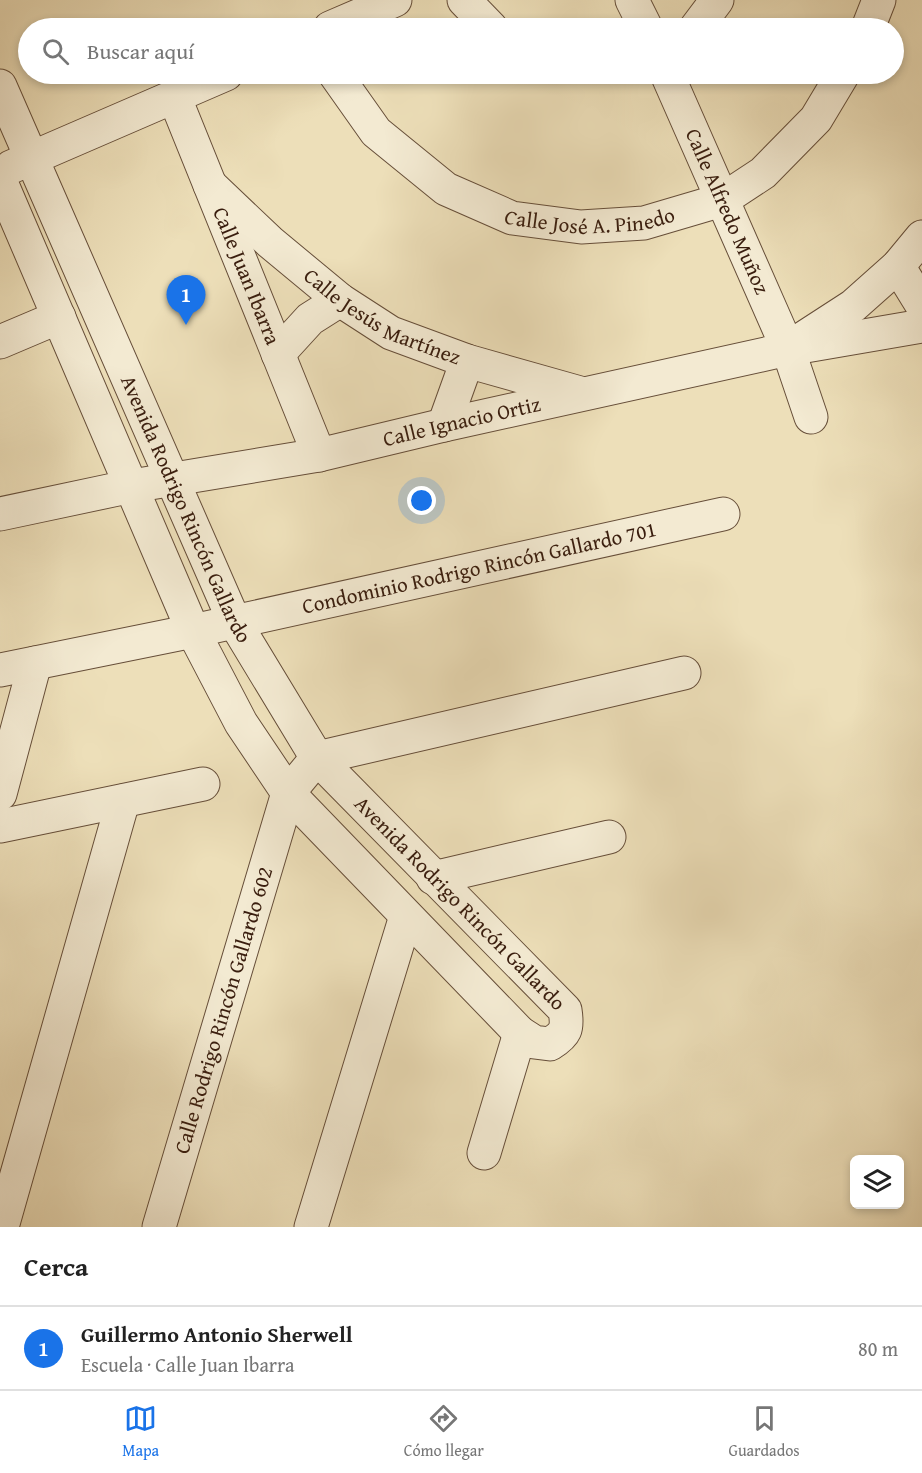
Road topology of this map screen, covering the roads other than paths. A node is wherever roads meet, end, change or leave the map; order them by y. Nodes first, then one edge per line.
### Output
1 (395, 0) edge
2 (464, 0) edge
3 (632, 0) edge
4 (717, 0) edge
5 (879, 0) edge
6 (353, 18) edge
7 (481, 18) edge
8 (641, 18) edge
9 (704, 18) edge
10 (872, 18) edge
11 (202, 84) edge
12 (341, 84) edge
13 (671, 84) edge
14 (837, 84) edge
15 (0, 86) edge
16 (174, 96) junction
17 (31, 159) junction
18 (0, 172) edge
19 (0, 180) edge
20 (210, 185) junction
21 (722, 200) junction
22 (922, 237) edge
23 (898, 266) junction
24 (340, 300) junction
25 (922, 305) edge
26 (59, 317) junction
27 (922, 326) edge
28 (0, 342) edge
29 (788, 349) junction
30 (278, 354) junction
31 (467, 361) junction
32 (585, 394) junction
33 (811, 417) dead end
34 (444, 425) junction
35 (319, 455) junction
36 (172, 480) junction
37 (132, 486) junction
38 (0, 514) edge
39 (723, 514) dead end
40 (235, 622) junction
41 (193, 631) junction
42 (684, 673) dead end
43 (10, 674) edge
44 (317, 758) junction
45 (203, 784) dead end
46 (288, 793) junction
47 (0, 794) edge
48 (123, 801) junction
49 (0, 826) edge
50 (609, 837) dead end
51 (433, 878) junction
52 (406, 916) junction
53 (520, 1033) junction
54 (12, 1145) edge
55 (484, 1154) dead end
56 (2, 1227) edge
57 (159, 1227) edge
58 (311, 1227) edge

1 - 6 street
2 - 7 street
3 - 8 street
4 - 9 street
5 - 10 street
11 - 16 street
12 - 21 street, Calle José A. Pinedo
13 - 21 street, Calle Alfredo Muñoz
14 - 21 street, Calle José A. Pinedo
15 - 17 street, Avenida Rodrigo Rincón Gallardo
16 - 17 street
16 - 20 street, Calle Juan Ibarra
17 - 18 street
17 - 36 street, Avenida Rodrigo Rincón Gallardo
19 - 26 street, Avenida Rodrigo Rincón Gallardo
20 - 24 street, Calle Jesús Martínez
20 - 30 street, Calle Juan Ibarra
21 - 29 street, Calle Alfredo Muñoz
22 - 23 street
23 - 25 street
23 - 29 street
24 - 30 street
24 - 31 street, Calle Jesús Martínez
26 - 28 street
26 - 37 street, Avenida Rodrigo Rincón Gallardo
27 - 29 street, Calle Ignacio Ortiz
29 - 32 street, Calle Ignacio Ortiz
29 - 33 street, Calle Alfredo Muñoz
30 - 35 street, Calle Juan Ibarra
31 - 32 street, Calle Jesús Martínez
31 - 34 street
32 - 34 street, Calle Ignacio Ortiz
34 - 35 street, Calle Ignacio Ortiz
35 - 36 street, Calle Ignacio Ortiz
36 - 37 street, Calle Ignacio Ortiz
36 - 40 street, Avenida Rodrigo Rincón Gallardo
37 - 38 street, Calle Ignacio Ortiz
37 - 41 street, Avenida Rodrigo Rincón Gallardo
39 - 40 street, Condominio Rodrigo Rincón Gallardo 701
40 - 41 street, Condominio Rodrigo Rincón Gallardo 701
40 - 44 street, Avenida Rodrigo Rincón Gallardo
41 - 43 street, Condominio Rodrigo Rincón Gallardo 701
41 - 46 street, Avenida Rodrigo Rincón Gallardo
42 - 44 street
43 - 47 street
44 - 46 street
44 - 51 street, Avenida Rodrigo Rincón Gallardo
45 - 48 street
46 - 52 street, Avenida Rodrigo Rincón Gallardo
46 - 57 street, Calle Rodrigo Rincón Gallardo 602
48 - 49 street
48 - 54 street
50 - 51 street
51 - 53 street, Avenida Rodrigo Rincón Gallardo
52 - 53 street, Avenida Rodrigo Rincón Gallardo
52 - 58 street
53 - 55 street
54 - 56 street

